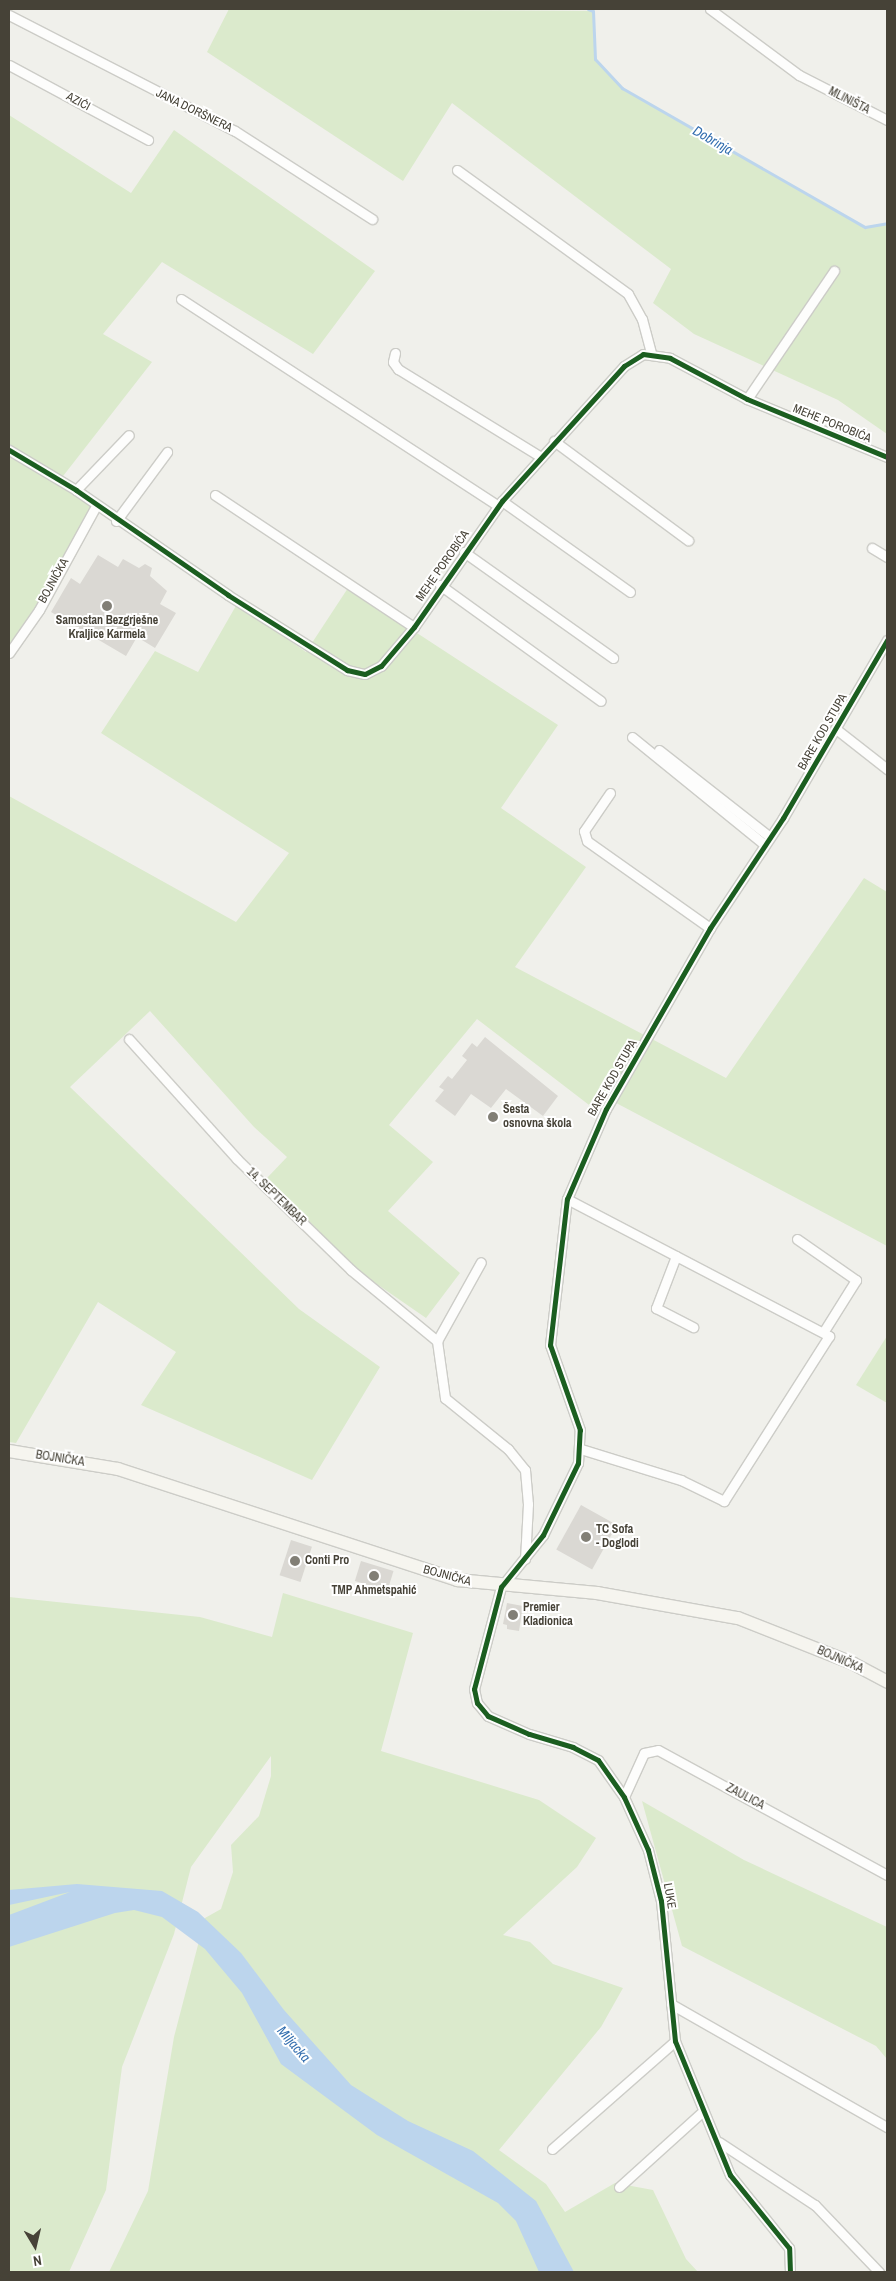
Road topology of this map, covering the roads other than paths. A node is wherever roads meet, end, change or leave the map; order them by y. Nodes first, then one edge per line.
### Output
1 (710, 9) edge
2 (9, 15) edge
3 (9, 65) edge
4 (887, 120) edge
5 (148, 140) dead end
6 (457, 170) dead end
7 (372, 219) dead end
8 (834, 270) dead end
9 (181, 298) dead end
10 (395, 353) dead end
11 (651, 353) junction
12 (748, 399) junction
13 (129, 435) dead end
14 (554, 441) junction
15 (9, 450) edge
16 (167, 452) dead end
17 (887, 457) edge
18 (541, 458) junction
19 (76, 490) junction
20 (215, 495) dead end
21 (500, 503) junction
22 (96, 506) junction
23 (116, 521) junction
24 (688, 540) dead end
25 (872, 548) dead end
26 (464, 552) junction
27 (887, 557) edge
28 (440, 586) junction
29 (630, 592) dead end
30 (414, 626) junction
31 (887, 640) edge
32 (9, 653) edge
33 (613, 658) dead end
34 (601, 702) dead end
35 (836, 729) junction
36 (632, 737) dead end
37 (659, 750) dead end
38 (887, 769) edge
39 (610, 793) dead end
40 (767, 841) junction
41 (710, 928) junction
42 (129, 1039) dead end
43 (567, 1199) junction
44 (796, 1239) dead end
45 (676, 1256) junction
46 (481, 1262) dead end
47 (693, 1327) dead end
48 (824, 1331) junction
49 (437, 1341) junction
50 (581, 1449) junction
51 (9, 1451) edge
52 (525, 1559) junction
53 (501, 1587) junction
54 (887, 1682) edge
55 (624, 1797) junction
56 (887, 1875) edge
57 (671, 2004) junction
58 (675, 2041) junction
59 (703, 2111) junction
60 (887, 2127) edge
61 (719, 2142) junction
62 (552, 2149) dead end
63 (619, 2187) dead end
64 (790, 2272) edge
65 (880, 2272) edge

1 - 4 street, MLINIŠTA
2 - 7 street, JANA DORŠNERA
3 - 5 street, AZIĆI
6 - 11 street
8 - 12 street
9 - 21 street
10 - 18 street
11 - 12 street, MEHE POROBIĆA
11 - 14 street, MEHE POROBIĆA
12 - 17 street, MEHE POROBIĆA
13 - 19 street
14 - 18 street, MEHE POROBIĆA
14 - 24 street
15 - 19 street, MEHE POROBIĆA
16 - 23 street
18 - 21 street, MEHE POROBIĆA
19 - 22 street, MEHE POROBIĆA
20 - 30 street
21 - 26 street, MEHE POROBIĆA
21 - 29 street
22 - 23 street, MEHE POROBIĆA
22 - 32 street, BOJNIČKA
23 - 30 street, MEHE POROBIĆA
25 - 27 street
26 - 28 street, MEHE POROBIĆA
26 - 33 street, MEHE POROBIĆA
28 - 30 street, MEHE POROBIĆA
28 - 34 street, MEHE POROBIĆA
31 - 35 street, BARE KOD STUPA
35 - 38 street
35 - 40 street, BARE KOD STUPA
36 - 40 street
37 - 40 street
39 - 41 street
40 - 41 street, BARE KOD STUPA
41 - 43 street, BARE KOD STUPA
42 - 49 street, 14. SEPTEMBAR
43 - 45 street
43 - 50 street, BARE KOD STUPA
44 - 48 street
45 - 47 street
45 - 48 street
46 - 49 street
48 - 50 street
49 - 52 street
50 - 52 street, BARE KOD STUPA
51 - 53 main road, BOJNIČKA
52 - 53 street, BARE KOD STUPA
53 - 54 main road, BOJNIČKA
53 - 55 street, LUKE
55 - 56 street, ZAULICA
55 - 57 street, LUKE
57 - 58 street, LUKE
57 - 60 street
58 - 59 street, LUKE
58 - 62 street
59 - 61 street, LUKE
59 - 63 street
61 - 64 street, LUKE
61 - 65 street, LUKE

